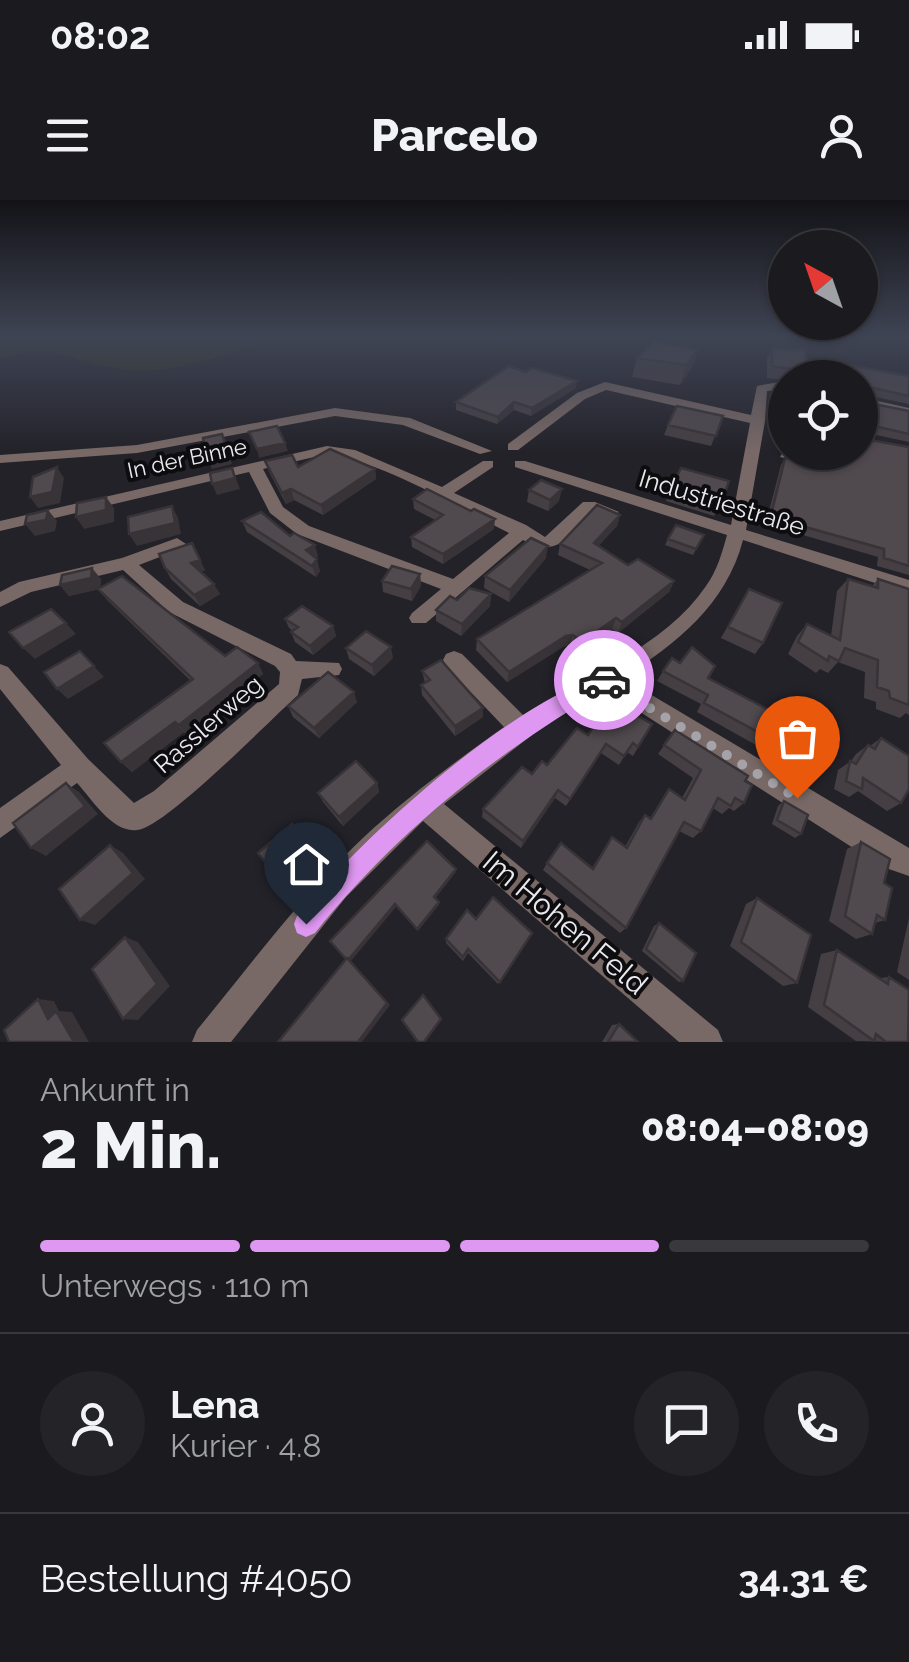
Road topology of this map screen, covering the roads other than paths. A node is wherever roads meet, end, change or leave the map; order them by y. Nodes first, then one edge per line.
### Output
1 (768, 384) edge
2 (878, 405) edge
3 (909, 412) edge
4 (759, 421) junction
5 (513, 448) junction
6 (486, 457) junction
7 (0, 460) edge
8 (520, 464) junction
9 (254, 467) junction
10 (442, 493) junction
11 (570, 498) dead end
12 (589, 505) junction
13 (611, 512) edge
14 (0, 526) edge
15 (520, 530) junction
16 (736, 532) junction
17 (177, 544) edge
18 (126, 563) junction
19 (455, 587) junction
20 (909, 587) edge
21 (0, 600) edge
22 (418, 618) dead end
23 (454, 660) dead end
24 (331, 668) dead end
25 (291, 670) junction
26 (0, 673) edge
27 (606, 679) junction
28 (520, 728) junction
29 (79, 767) junction
30 (424, 804) junction
31 (0, 824) edge
32 (909, 862) edge
33 (209, 1042) edge
34 (706, 1042) edge

1 - 4 street
2 - 3 street
4 - 5 street
4 - 16 street
5 - 6 street
5 - 8 street
6 - 7 street
6 - 8 street, Industriestraße
6 - 10 street
8 - 16 street, Industriestraße
9 - 10 street, In der Binne
9 - 14 street, In der Binne
9 - 19 street
10 - 15 street, In der Binne
11 - 12 street
12 - 13 street
12 - 15 street
15 - 19 street
16 - 20 street, Industriestraße
16 - 27 street
17 - 18 street
18 - 21 street
18 - 25 street, Rasslerweg
19 - 22 street
23 - 28 street
24 - 25 street
25 - 29 street, Rasslerweg
26 - 29 street
27 - 28 street
27 - 32 street
28 - 30 street
29 - 31 street
30 - 33 street
30 - 34 street, Im Hohen Feld

